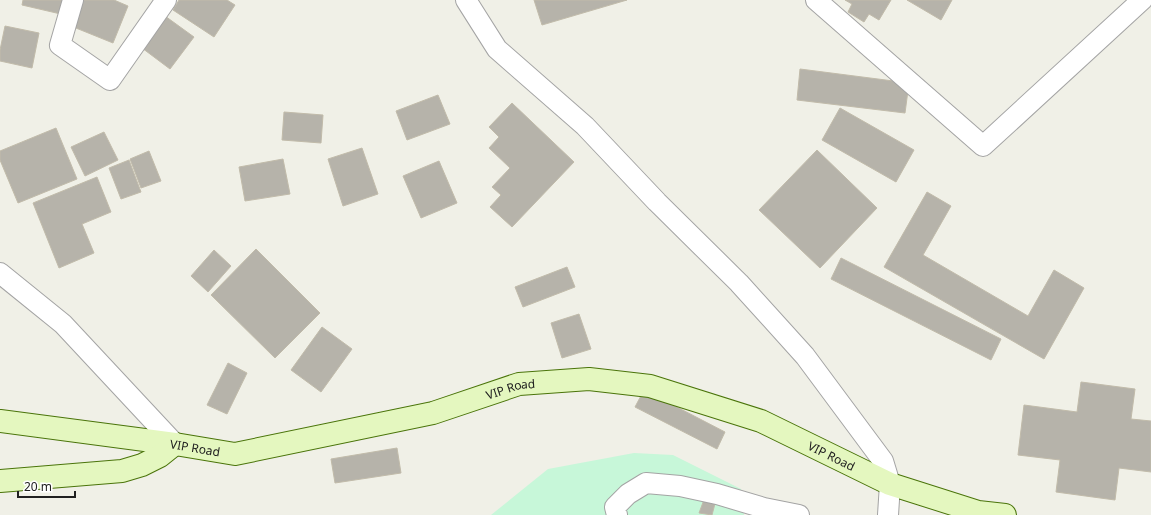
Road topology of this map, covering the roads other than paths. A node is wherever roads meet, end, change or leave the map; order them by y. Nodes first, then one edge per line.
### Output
1 (73, 0) edge
2 (166, 0) edge
3 (466, 0) edge
4 (816, 0) edge
5 (1142, 0) edge
6 (0, 273) edge
7 (0, 421) edge
8 (175, 444) junction
9 (0, 481) edge
10 (890, 484) junction
11 (617, 515) edge
12 (799, 515) edge
13 (888, 515) edge
14 (1005, 515) edge

1 - 2 street
3 - 10 street
4 - 5 street
6 - 8 street
7 - 8 main road, VIP Road
8 - 9 main road
8 - 10 main road, VIP Road
10 - 13 street
10 - 14 main road, VIP Road
11 - 12 street

